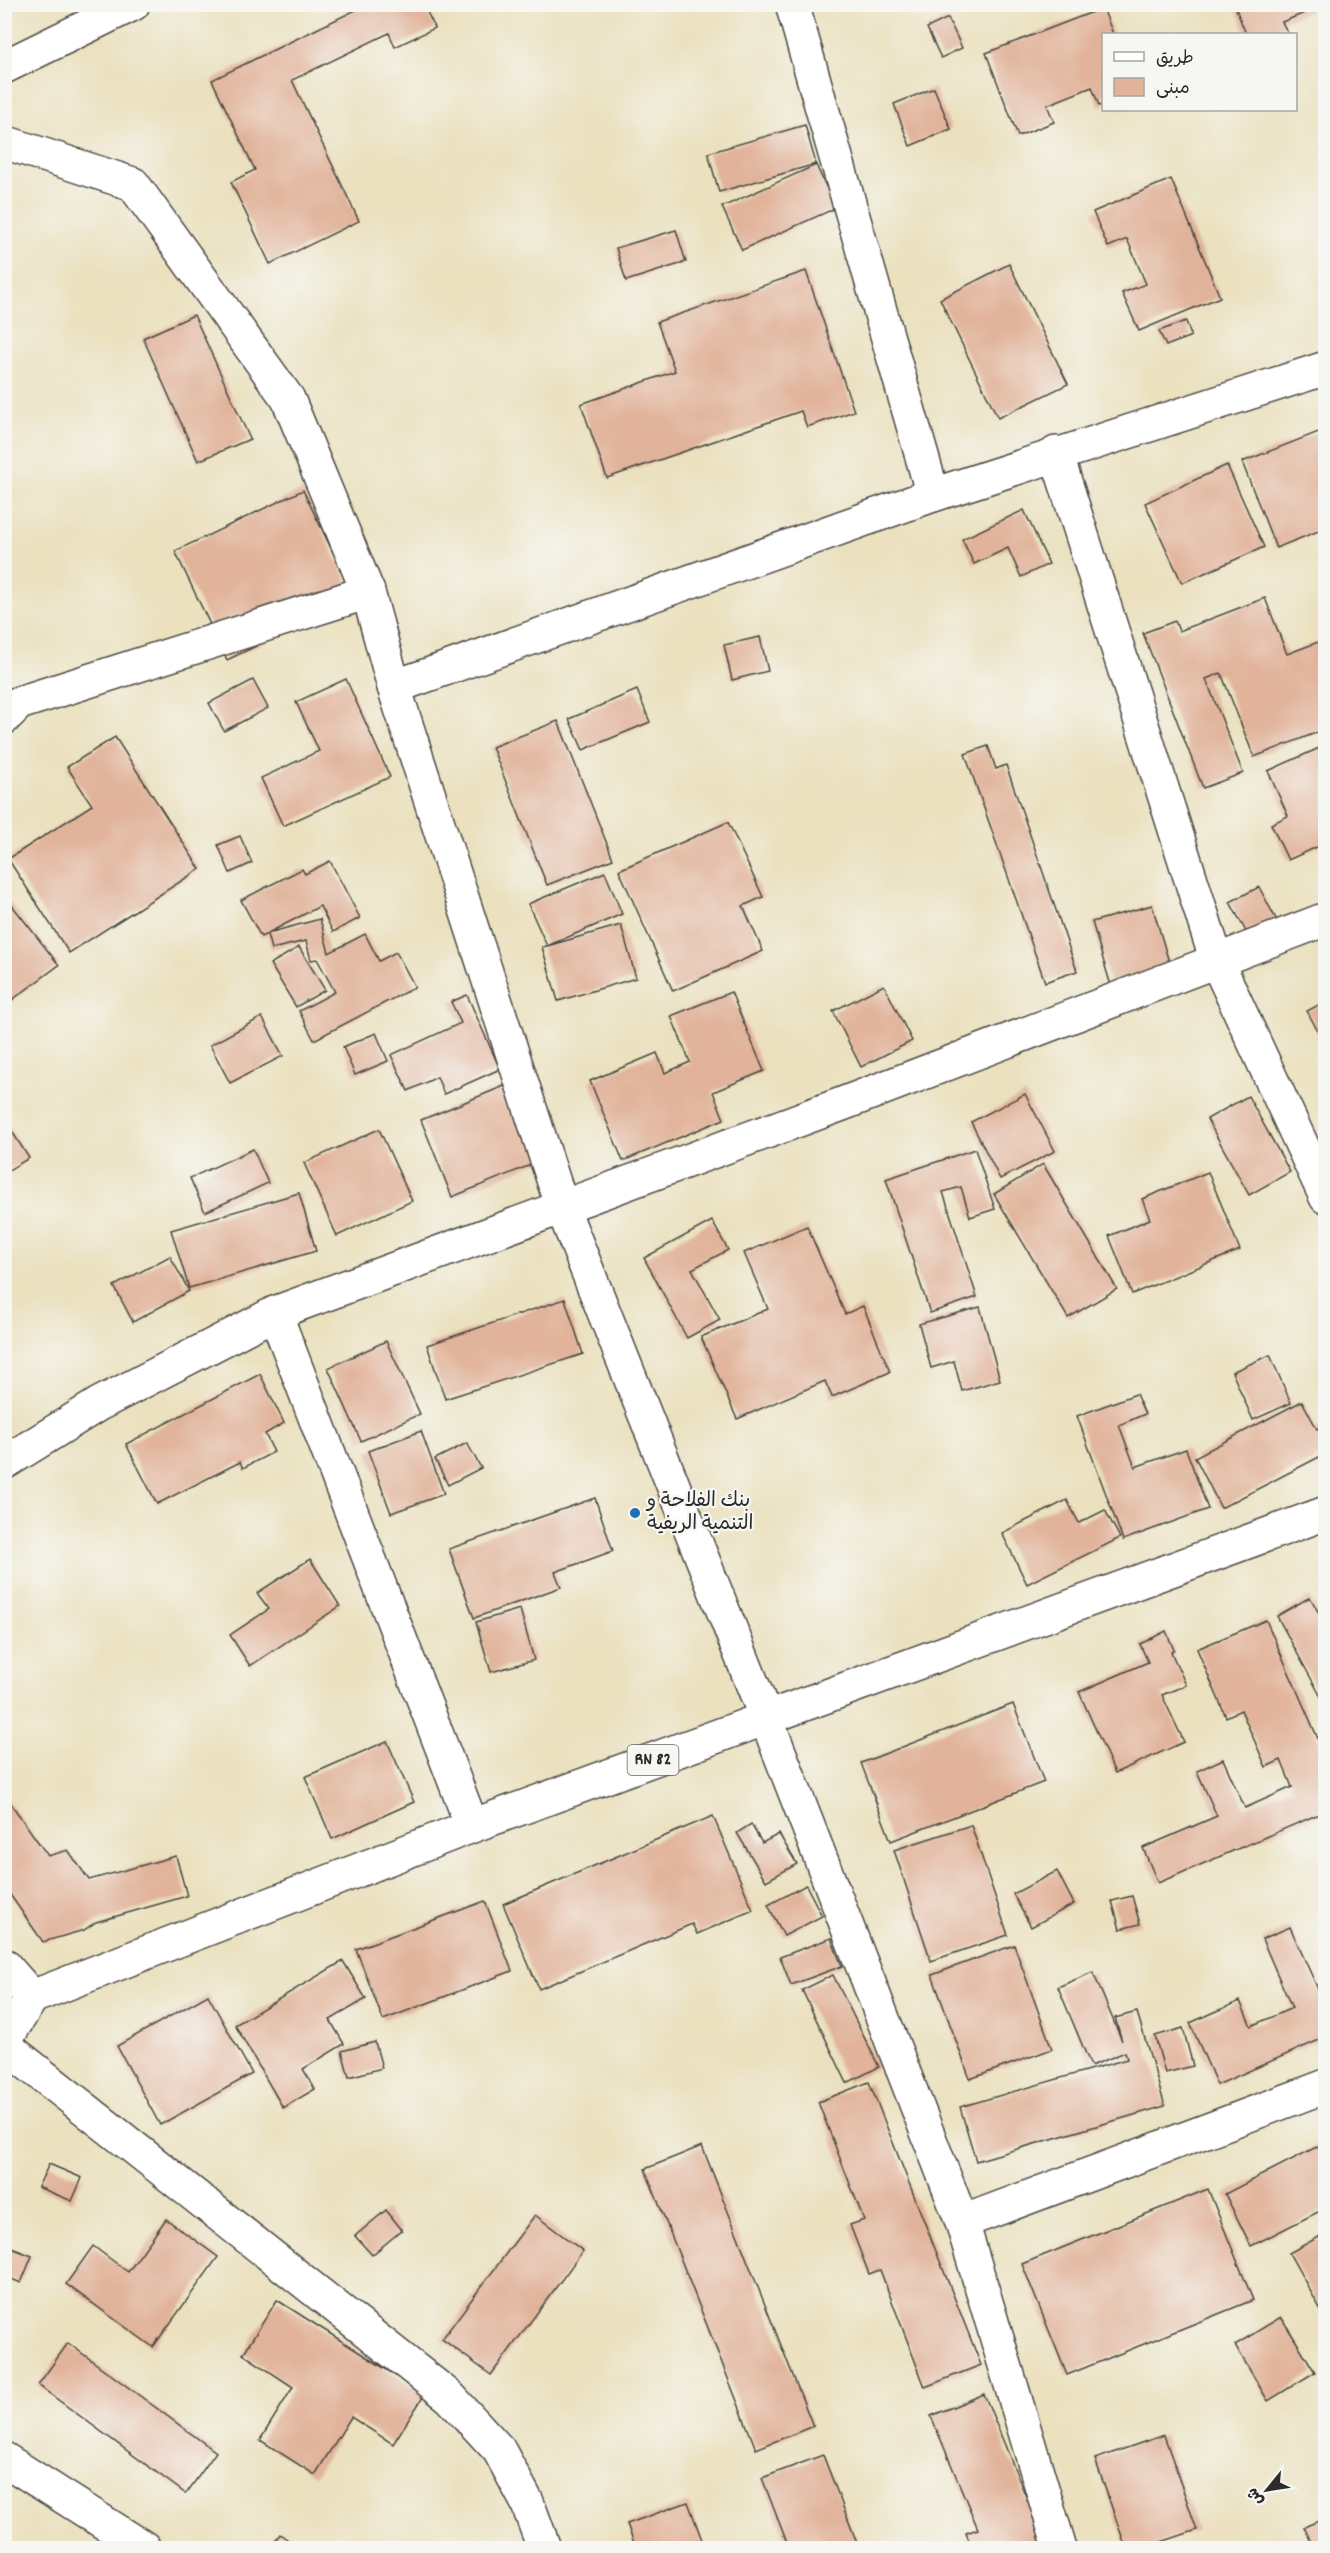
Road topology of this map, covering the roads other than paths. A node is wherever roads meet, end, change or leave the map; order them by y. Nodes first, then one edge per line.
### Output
1 (133, 4) edge
2 (792, 4) edge
3 (4, 68) edge
4 (4, 141) edge
5 (1326, 368) edge
6 (1056, 453) junction
7 (933, 495) junction
8 (368, 592) junction
9 (394, 687) junction
10 (4, 718) edge
11 (1326, 919) edge
12 (1217, 962) junction
13 (1326, 1197) edge
14 (562, 1207) junction
15 (276, 1313) junction
16 (4, 1463) edge
17 (1326, 1513) edge
18 (766, 1718) junction
19 (472, 1826) junction
20 (4, 1965) edge
21 (32, 1997) junction
22 (4, 2043) edge
23 (1326, 2086) edge
24 (962, 2222) junction
25 (4, 2458) edge
26 (144, 2548) edge
27 (544, 2548) edge
28 (1060, 2548) edge

1 - 3 street
2 - 7 street
4 - 8 street
5 - 6 street
6 - 7 street
6 - 12 street
7 - 9 street
8 - 9 street
8 - 10 street
9 - 14 street
11 - 12 street
12 - 13 street
12 - 14 street
14 - 15 street
14 - 18 street
15 - 16 street
15 - 19 street
17 - 18 street, RN 82
18 - 19 street, RN 82
18 - 24 street
19 - 21 street, RN 82
20 - 21 street
21 - 22 street
22 - 27 street
23 - 24 street
24 - 28 street
25 - 26 street

